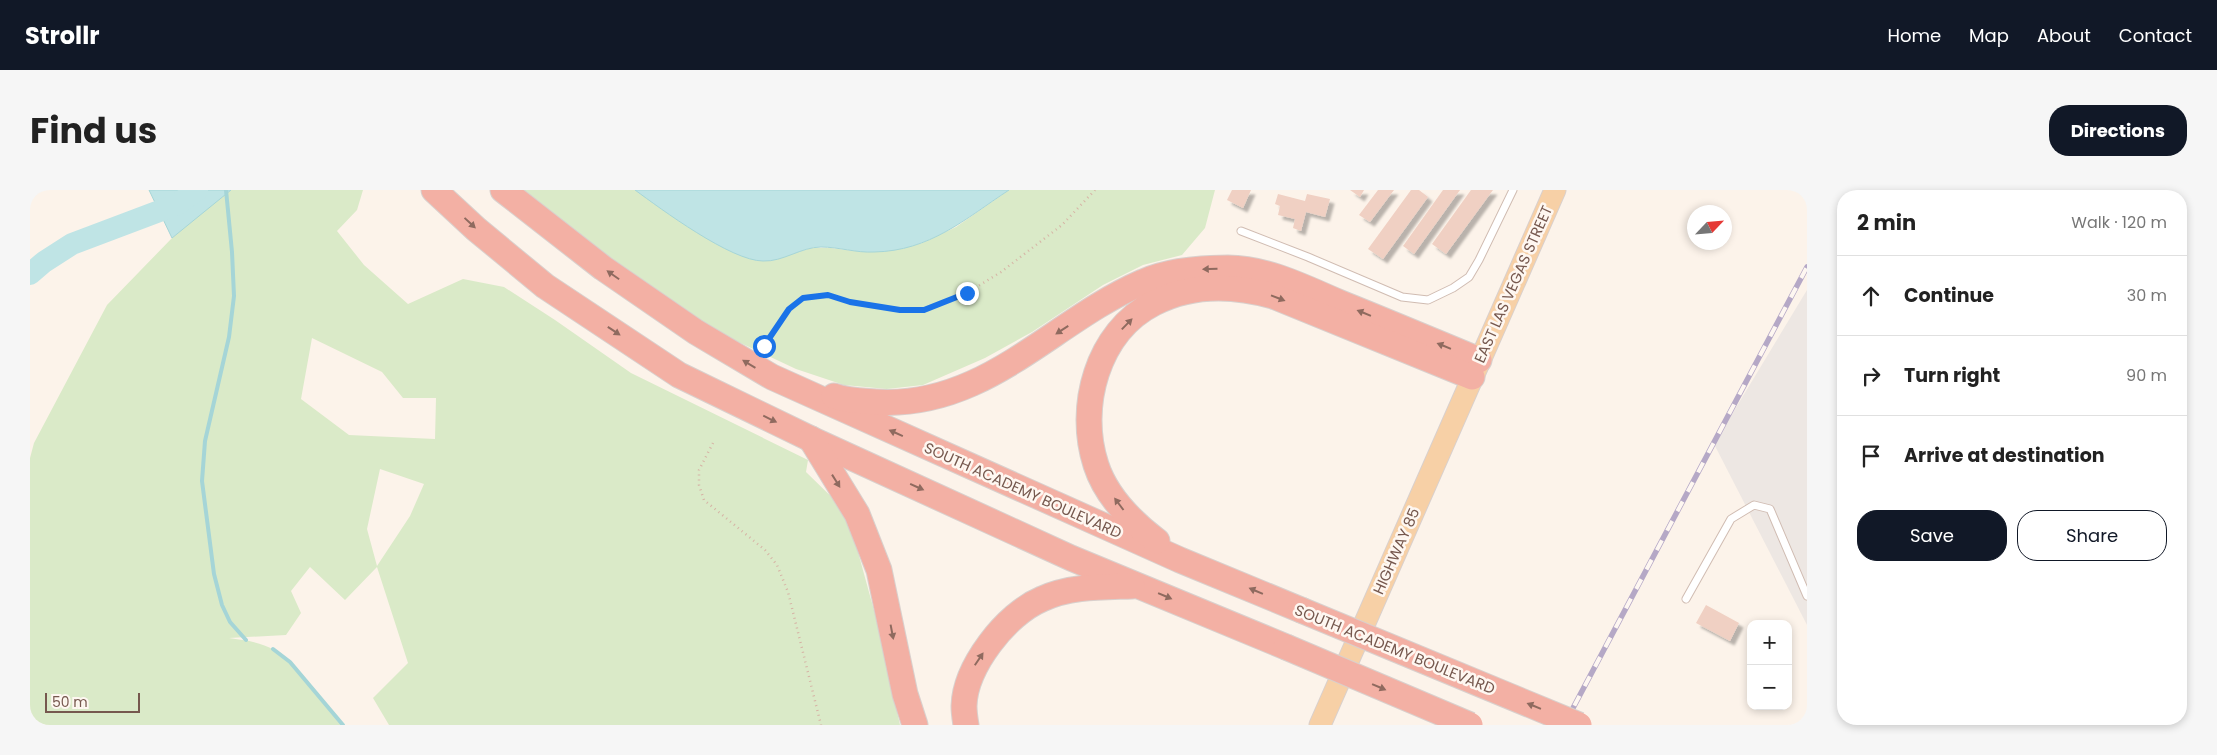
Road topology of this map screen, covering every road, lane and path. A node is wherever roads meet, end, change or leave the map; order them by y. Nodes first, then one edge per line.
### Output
1 (434, 190) edge
2 (503, 190) edge
3 (1095, 190) edge
4 (1513, 190) edge
5 (1555, 190) edge
6 (1241, 231) dead end
7 (764, 346) dead end
8 (1475, 369) junction
9 (772, 377) junction
10 (812, 439) junction
11 (713, 443) dead end
12 (1180, 560) junction
13 (1140, 586) junction
14 (1807, 596) edge
15 (1686, 599) dead end
16 (822, 725) edge
17 (915, 725) edge
18 (966, 725) edge
19 (1320, 725) edge
20 (1470, 725) edge
21 (1579, 725) edge

1 -> 10 highway
9 -> 2 highway, SOUTH ACADEMY BOULEVARD
3 - 7 path
4 - 6 lane
5 - 8 main road, EAST LAS VEGAS STREET
8 -> 9 highway
12 -> 8 highway
8 - 19 main road, HIGHWAY 85
12 -> 9 highway, SOUTH ACADEMY BOULEVARD
10 -> 13 highway
10 -> 17 highway
11 - 16 path
21 -> 12 highway, SOUTH ACADEMY BOULEVARD, bridge
18 -> 13 highway
13 -> 20 highway, bridge
14 - 15 lane

